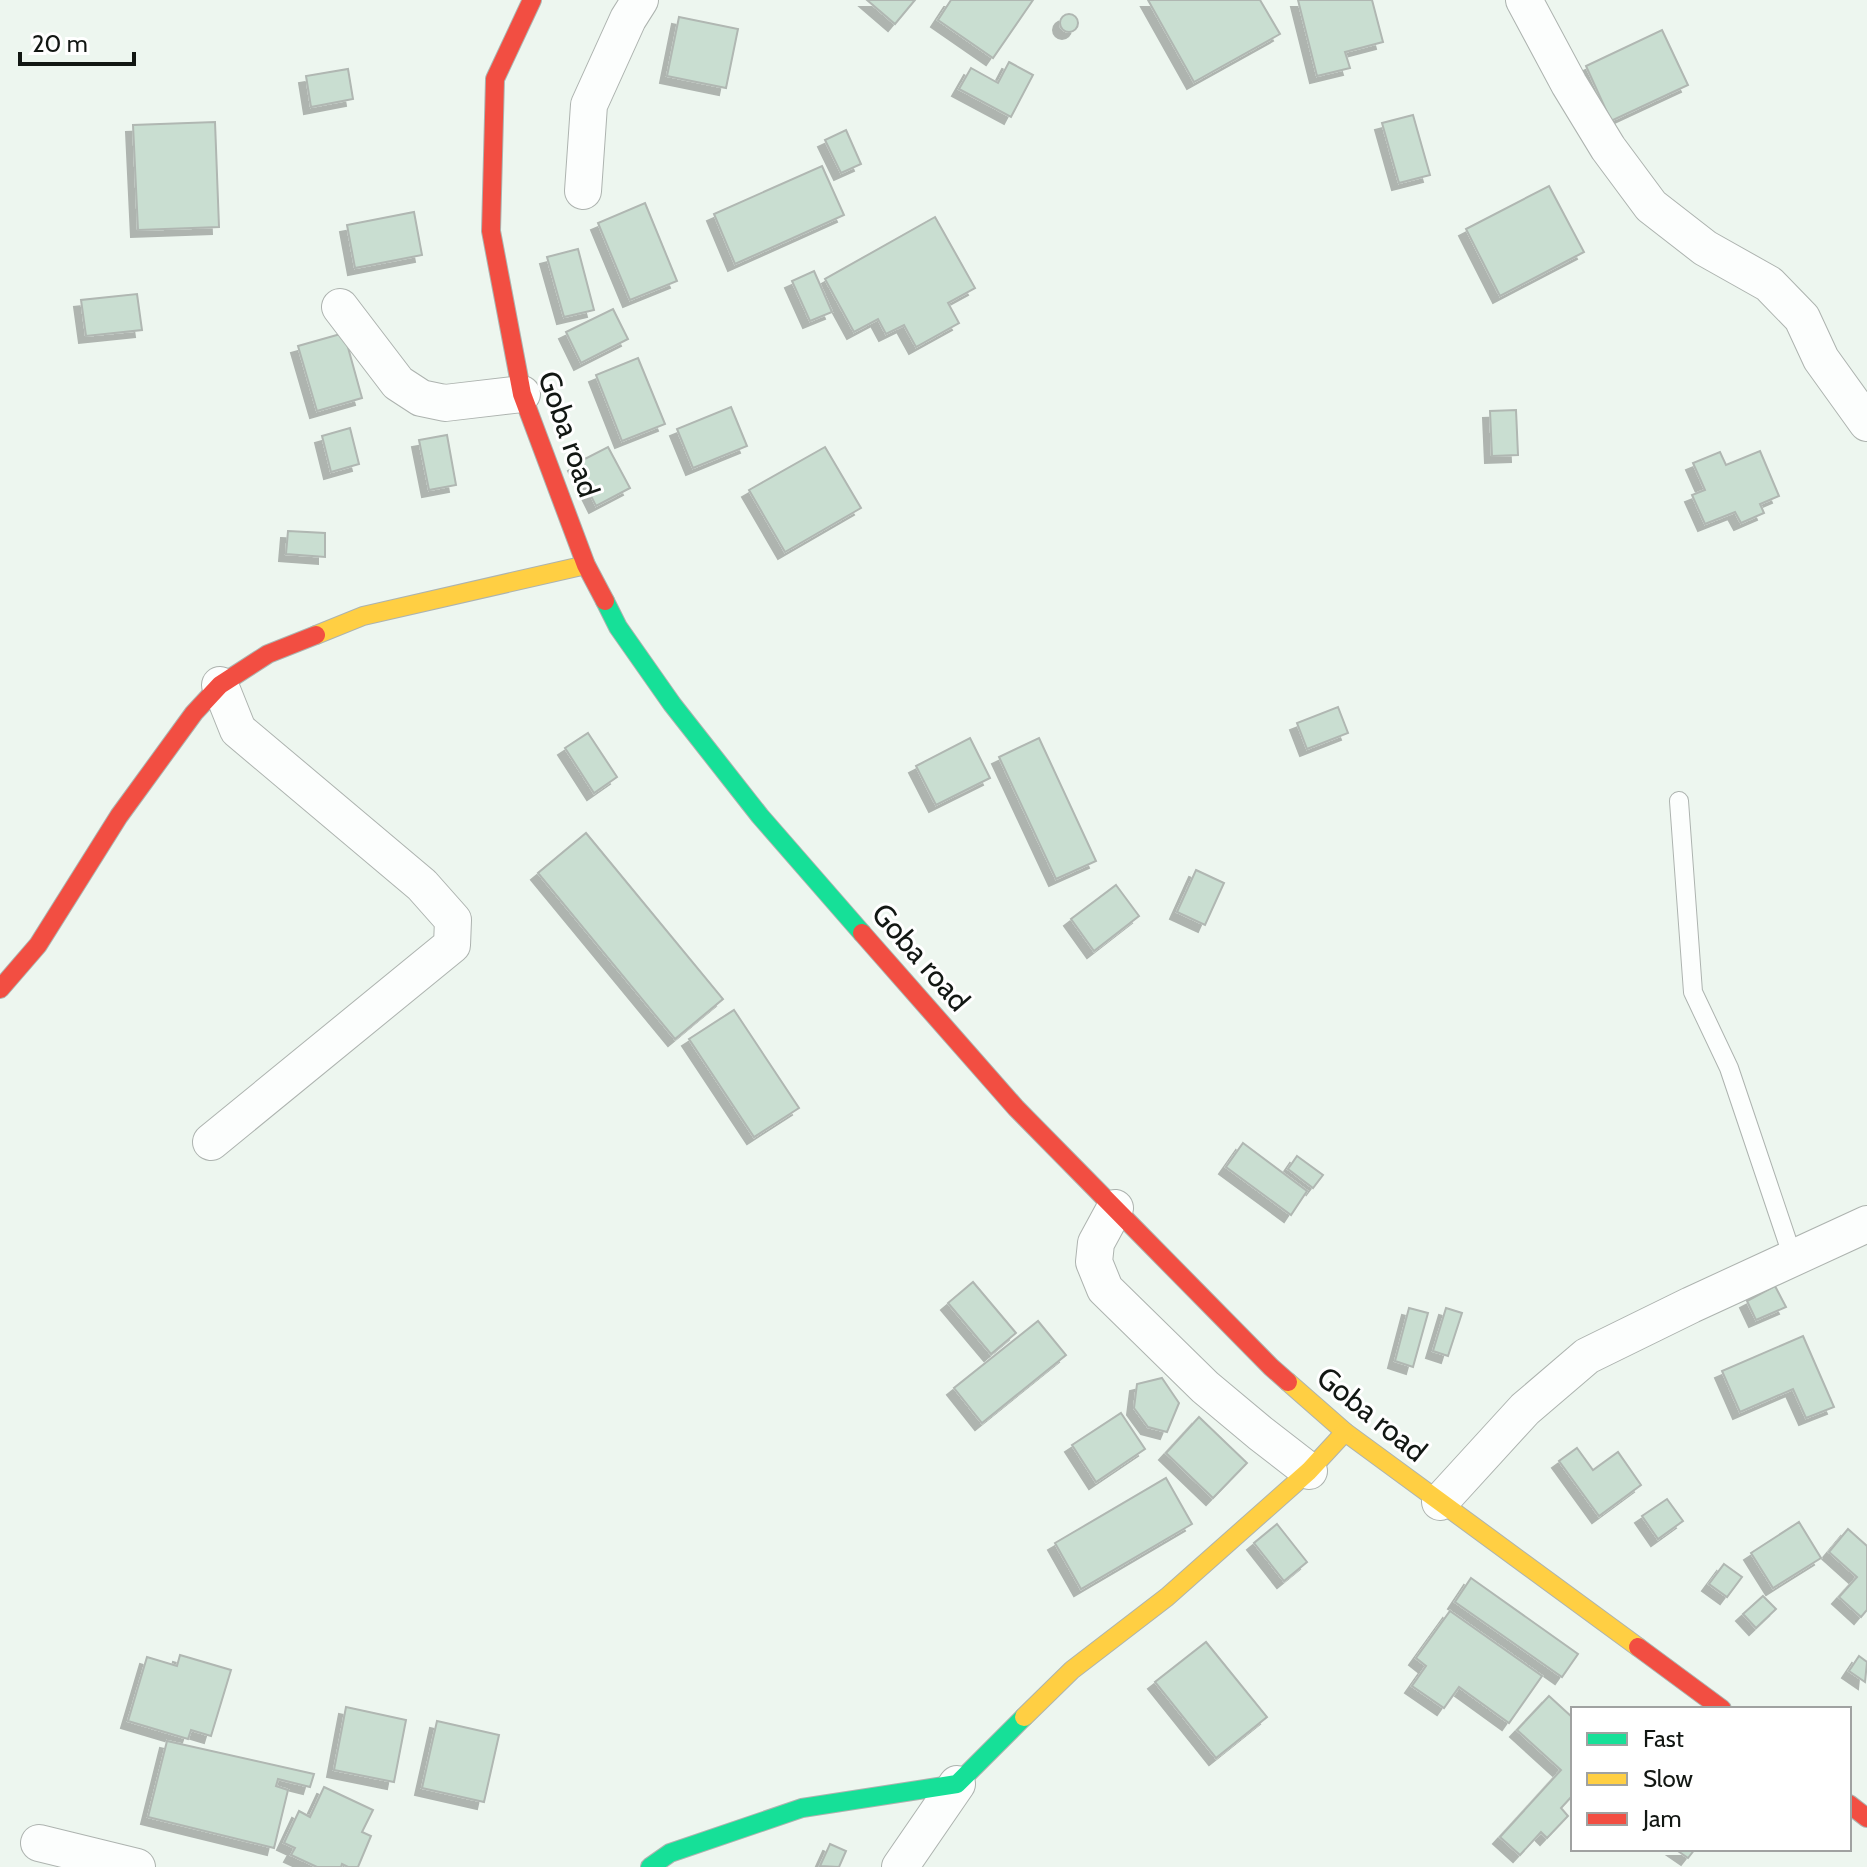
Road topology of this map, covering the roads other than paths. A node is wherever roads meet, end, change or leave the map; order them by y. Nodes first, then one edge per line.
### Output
1 (532, 0) edge
2 (640, 0) edge
3 (1524, 0) edge
4 (583, 191) dead end
5 (340, 307) dead end
6 (522, 394) junction
7 (1867, 423) edge
8 (586, 565) junction
9 (220, 685) junction
10 (1679, 801) dead end
11 (0, 989) edge
12 (211, 1142) dead end
13 (1115, 1208) junction
14 (1867, 1224) edge
15 (1793, 1258) junction
16 (1345, 1432) junction
17 (1309, 1471) junction
18 (1440, 1502) junction
19 (1719, 1707) edge
20 (957, 1784) junction
21 (1851, 1806) edge
22 (1867, 1818) edge
23 (39, 1843) dead end
24 (137, 1867) edge
25 (650, 1867) edge
26 (900, 1867) edge

1 - 6 street, Goba road
2 - 4 street
3 - 7 street
5 - 6 street
6 - 8 street, Goba road
8 - 9 street
8 - 13 street, Goba road
9 - 11 street
9 - 12 street
10 - 15 lane
13 - 16 street, Goba road
13 - 17 street
14 - 15 street
15 - 18 street
16 - 17 street
16 - 18 street, Goba road
17 - 20 street
18 - 19 street, Goba road
20 - 25 street
20 - 26 street
21 - 22 street
23 - 24 street

